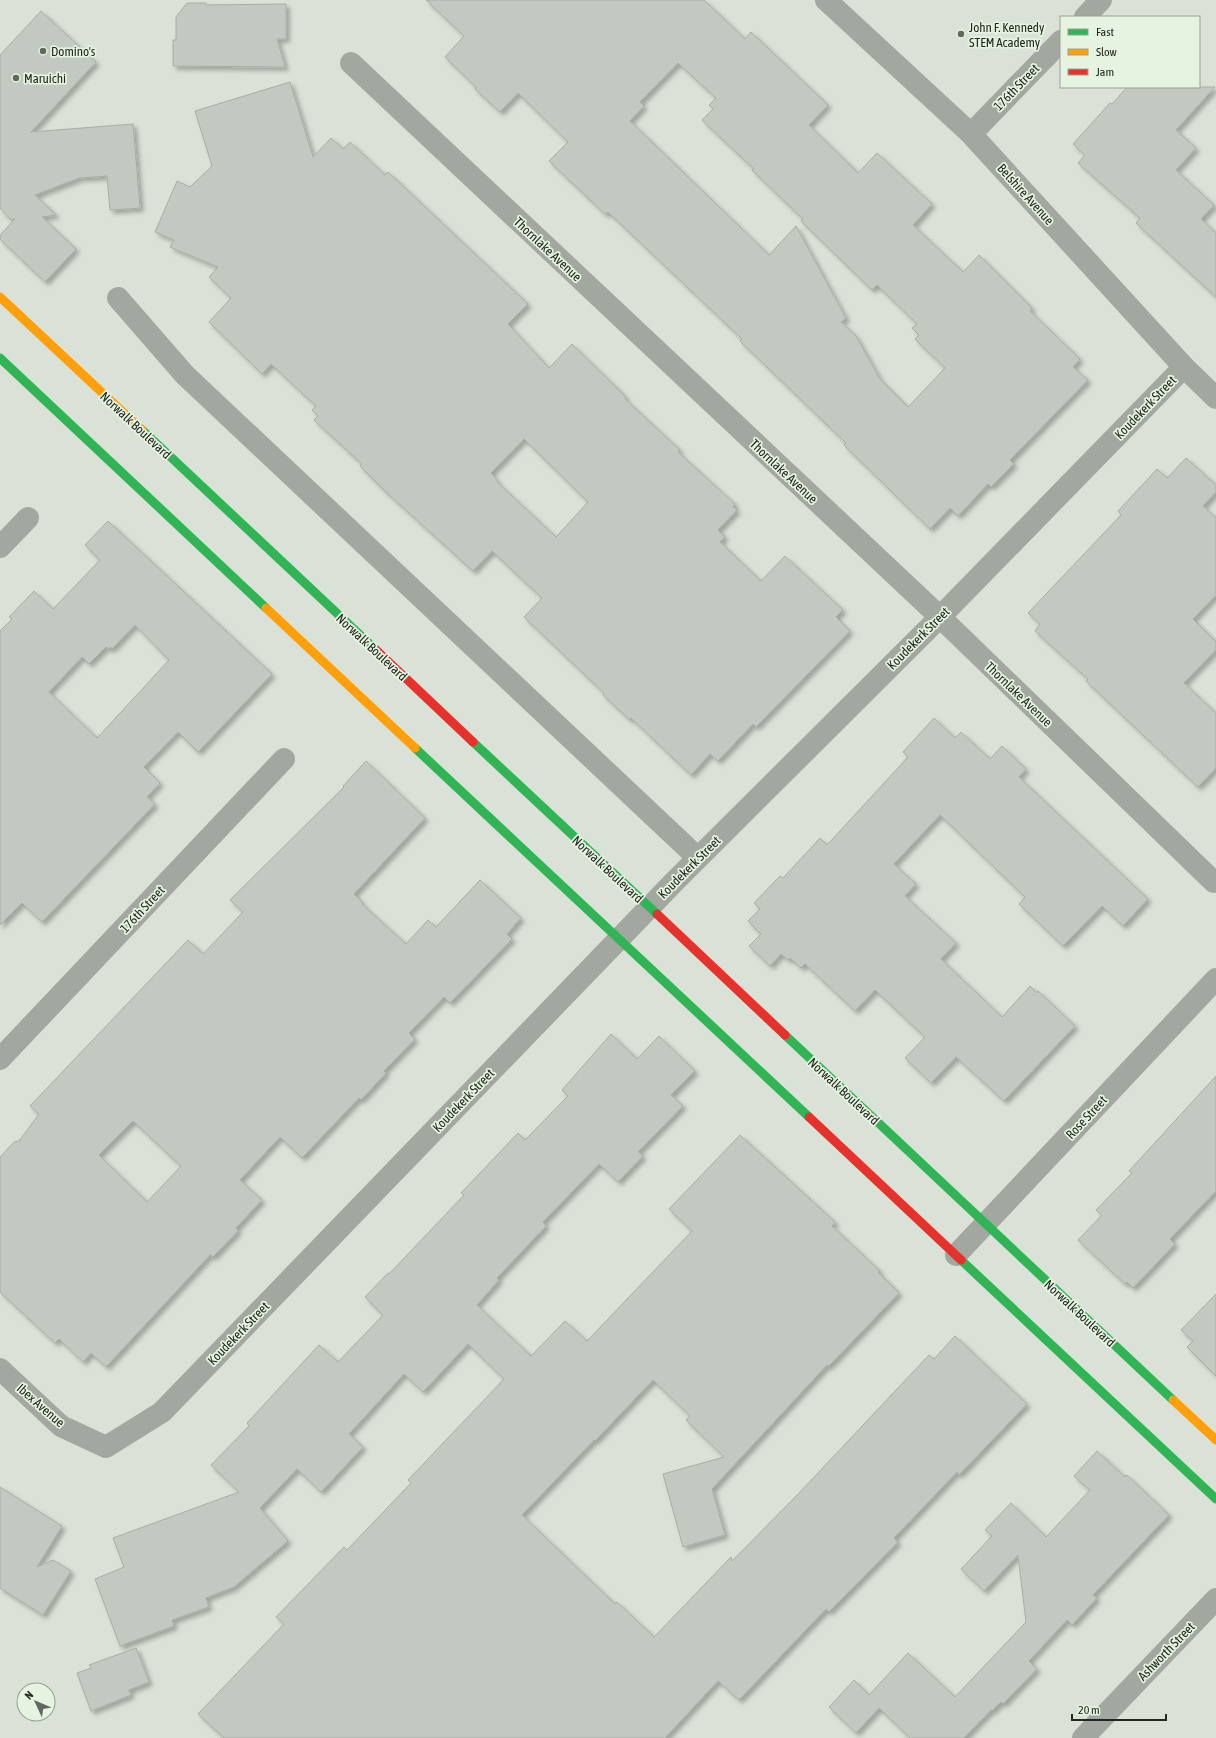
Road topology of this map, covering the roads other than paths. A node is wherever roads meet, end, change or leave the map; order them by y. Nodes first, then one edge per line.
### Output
1 (826, 0) edge
2 (1101, 0) edge
3 (1086, 16) edge
4 (1060, 42) edge
5 (351, 63) dead end
6 (971, 134) junction
7 (0, 297) edge
8 (118, 298) dead end
9 (0, 358) edge
10 (1184, 367) junction
11 (1216, 398) edge
12 (28, 518) dead end
13 (0, 547) edge
14 (940, 617) junction
15 (284, 759) dead end
16 (698, 858) junction
17 (1214, 882) dead end
18 (649, 908) junction
19 (619, 938) junction
20 (1216, 979) edge
21 (0, 1059) edge
22 (985, 1223) junction
23 (956, 1255) junction
24 (0, 1369) edge
25 (1216, 1440) edge
26 (106, 1447) joint
27 (1216, 1499) edge
28 (1216, 1599) edge
29 (1083, 1738) edge

1 - 6 street, Belshire Avenue
2 - 3 street
4 - 6 street, 176th Street
5 - 14 street, Thornlake Avenue
6 - 10 street, Belshire Avenue
7 - 18 main road, Norwalk Boulevard
8 - 16 street
9 - 19 main road
10 - 11 street, Belshire Avenue
10 - 14 street, Koudekerk Street
12 - 13 street
14 - 16 street, Koudekerk Street
14 - 17 street, Thornlake Avenue
15 - 21 street, 176th Street
16 - 18 street, Koudekerk Street
18 - 19 street, Koudekerk Street
18 - 22 main road, Norwalk Boulevard
19 - 23 main road
19 - 26 street, Koudekerk Street
20 - 22 street, Rose Street
22 - 23 street, Rose Street
22 - 25 main road, Norwalk Boulevard
23 - 27 main road
24 - 26 street, Ibex Avenue
28 - 29 street, Ashworth Street

